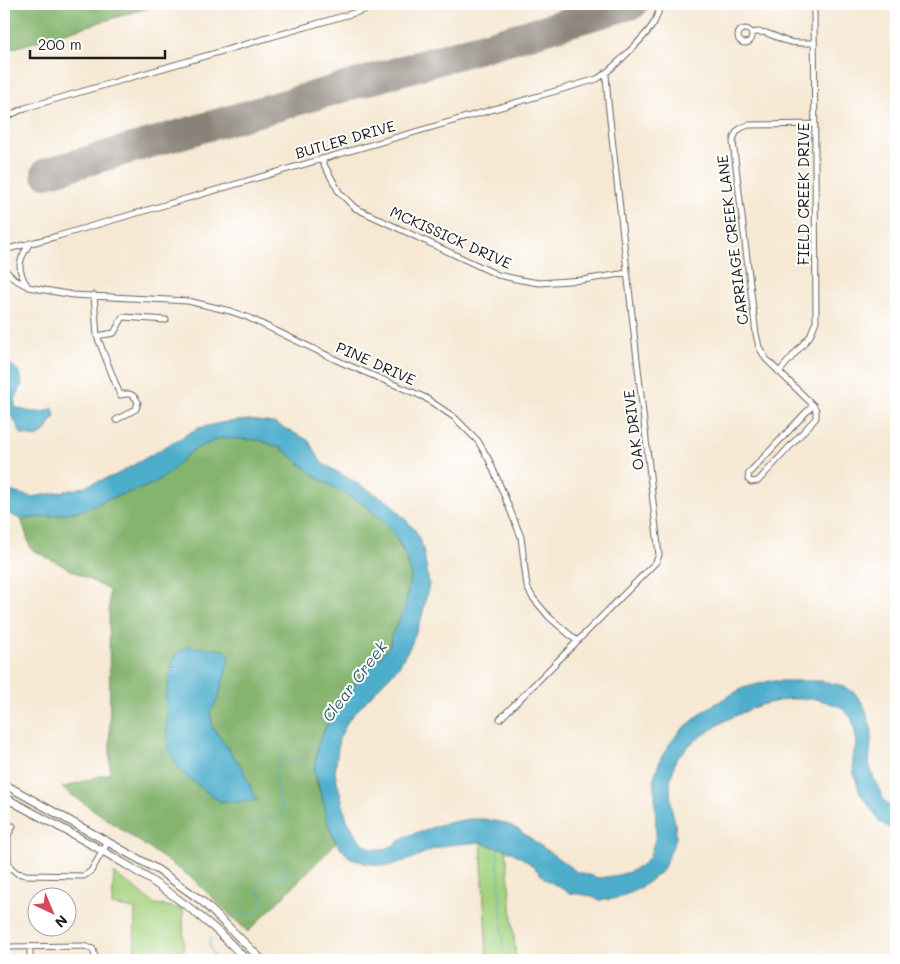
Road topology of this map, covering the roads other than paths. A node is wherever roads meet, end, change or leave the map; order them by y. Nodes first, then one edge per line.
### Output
1 (385, 4) edge
2 (660, 4) edge
3 (814, 4) edge
4 (752, 33) dead end
5 (814, 43) junction
6 (606, 74) junction
7 (4, 118) edge
8 (815, 124) junction
9 (321, 159) junction
10 (30, 243) junction
11 (4, 250) edge
12 (4, 268) edge
13 (628, 273) junction
14 (28, 287) junction
15 (94, 295) junction
16 (166, 320) dead end
17 (97, 336) junction
18 (779, 372) junction
19 (813, 405) junction
20 (116, 420) dead end
21 (577, 642) junction
22 (500, 720) dead end
23 (4, 784) edge
24 (4, 797) edge
25 (13, 826) dead end
26 (108, 842) junction
27 (102, 852) junction
28 (4, 947) edge
29 (30, 948) junction
30 (30, 960) edge
31 (96, 960) edge
32 (246, 960) edge
33 (262, 960) edge

1 - 7 street
2 - 6 street, BUTLER DRIVE
3 - 5 street, FIELD CREEK DRIVE
4 - 5 street
5 - 8 street, FIELD CREEK DRIVE
6 - 9 street, BUTLER DRIVE
6 - 13 street, OAK DRIVE
8 - 18 street, FIELD CREEK DRIVE
8 - 18 street, CARRIAGE CREEK LANE
9 - 10 street, BUTLER DRIVE
9 - 13 street, MCKISSICK DRIVE
10 - 11 street, BUTLER DRIVE
10 - 14 street
12 - 14 street, PINE DRIVE
13 - 21 street, OAK DRIVE
14 - 15 street, PINE DRIVE
15 - 17 street
15 - 21 street, PINE DRIVE
16 - 17 street
17 - 20 street
18 - 19 street, CARRIAGE CREEK LANE
19 - 19 street
21 - 22 street, OAK DRIVE
23 - 26 main road
24 - 27 main road
25 - 27 street
26 - 27 street
26 - 33 main road
27 - 32 main road
28 - 29 street
29 - 30 street
29 - 31 street

